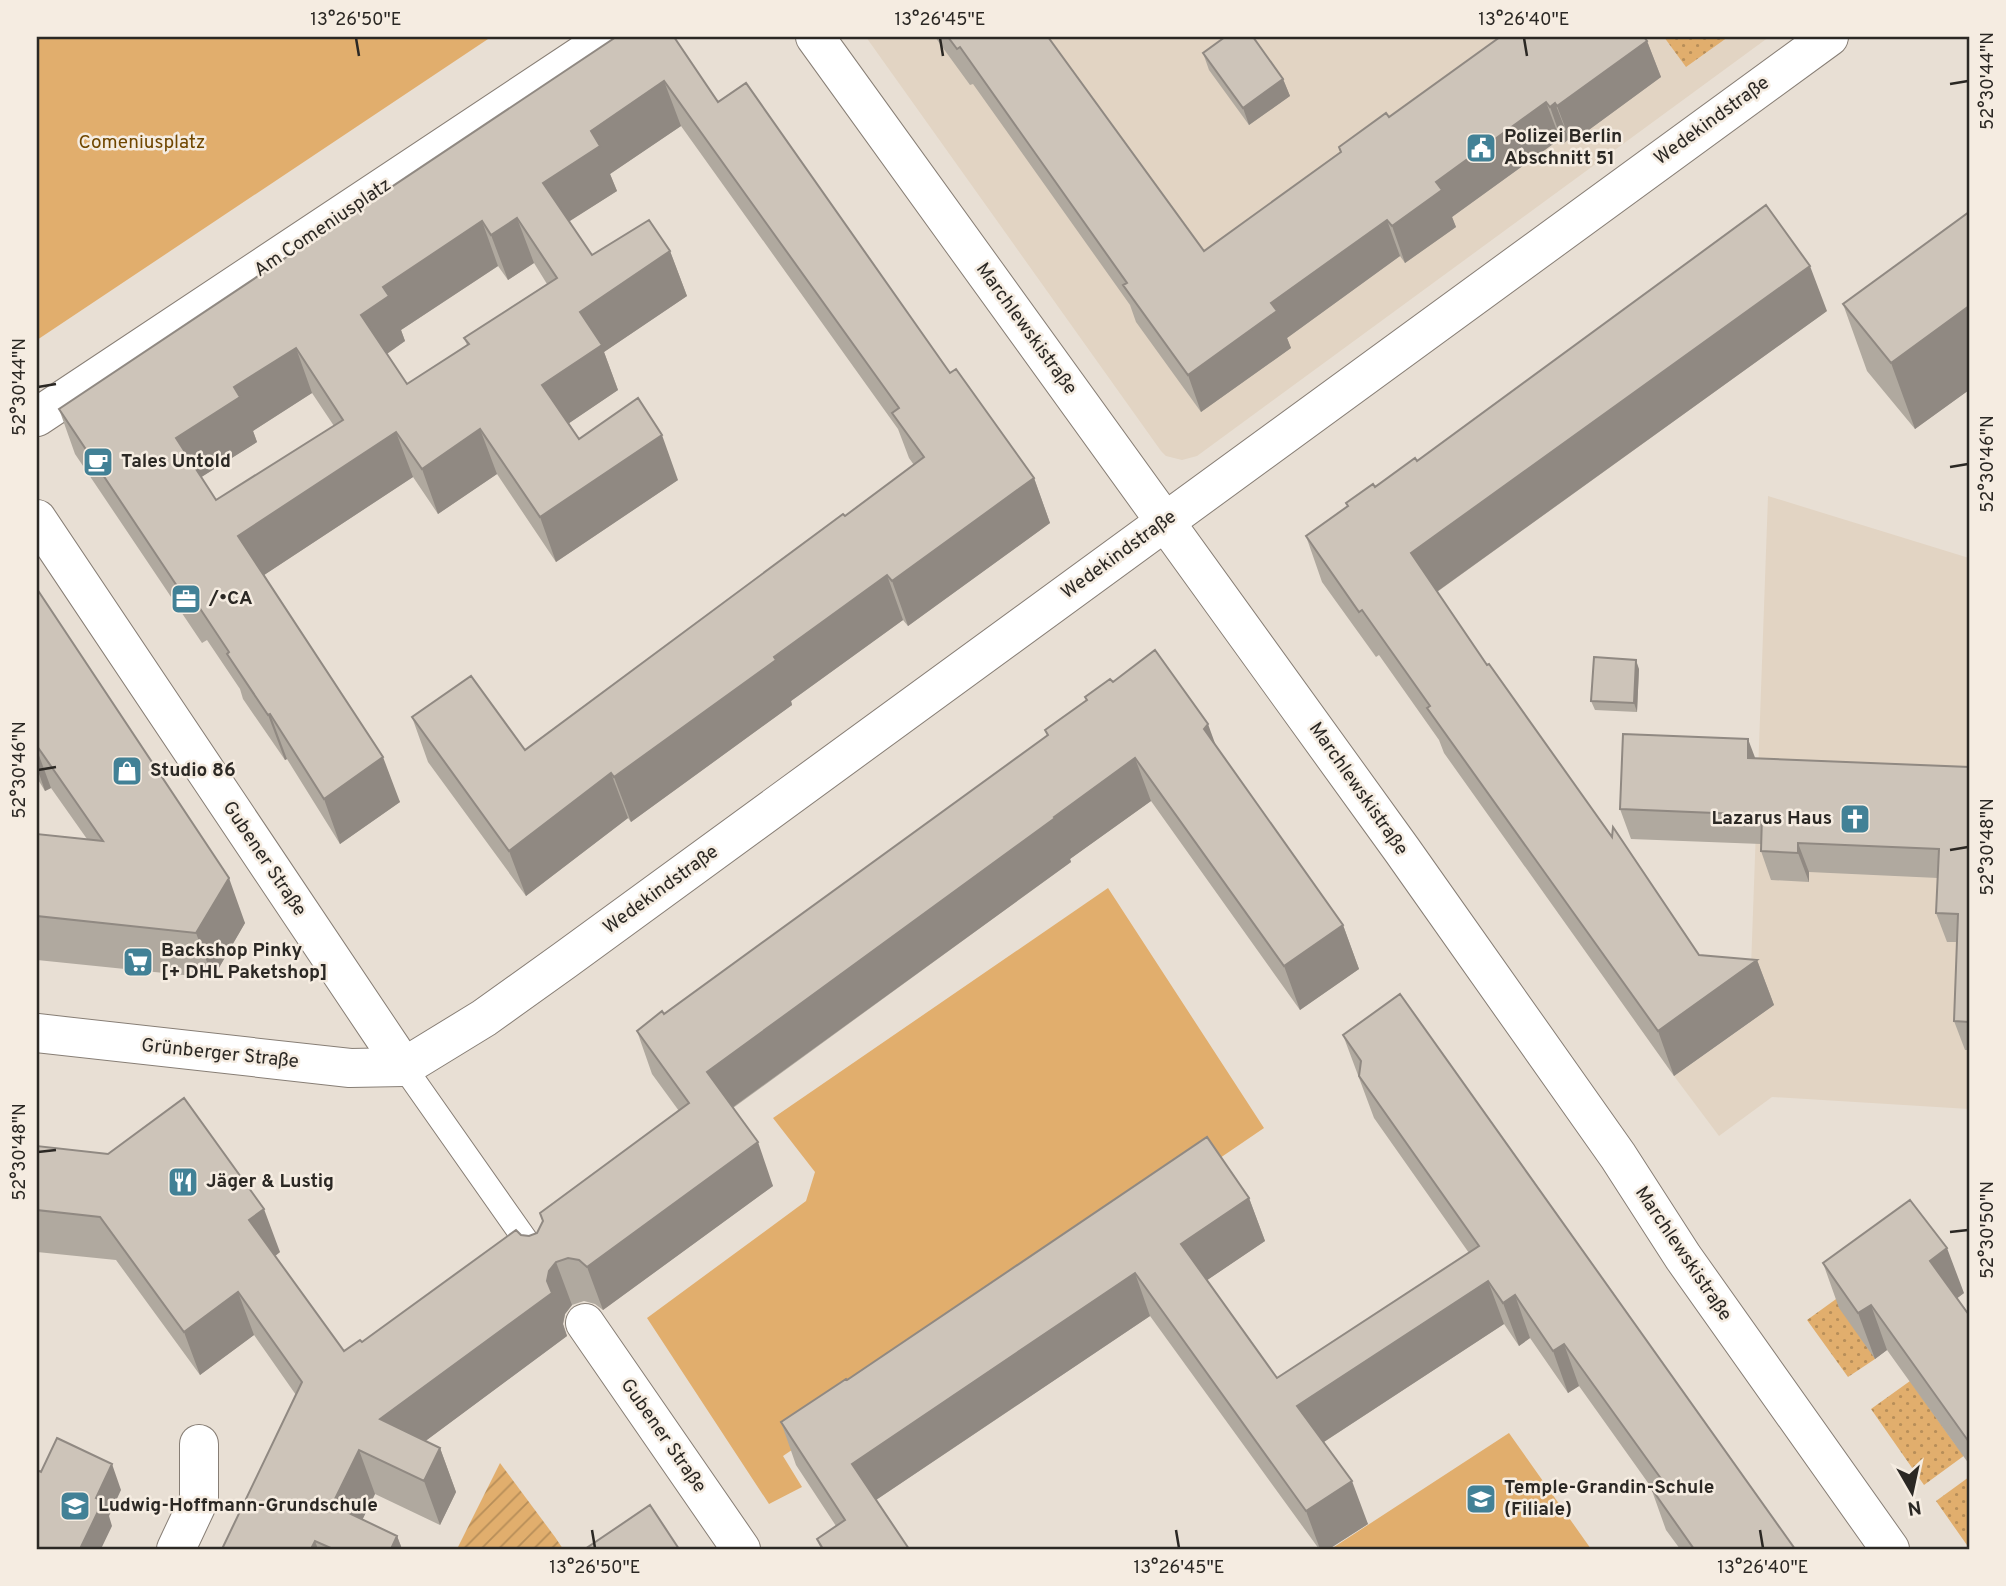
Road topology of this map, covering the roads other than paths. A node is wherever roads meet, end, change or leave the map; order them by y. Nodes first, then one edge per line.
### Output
1 (610, 37) edge
2 (815, 37) edge
3 (1829, 37) edge
4 (37, 418) edge
5 (37, 519) edge
6 (1165, 522) junction
7 (37, 1032) edge
8 (404, 1067) junction
9 (544, 1265) edge
10 (585, 1323) dead end
11 (199, 1444) dead end
12 (176, 1549) edge
13 (741, 1549) edge
14 (1890, 1549) edge

1 - 4 street, Am Comeniusplatz
2 - 6 street, Marchlewskistraße
3 - 6 street, Wedekindstraße
5 - 8 street, Gubener Straße
6 - 8 street, Wedekindstraße
6 - 14 street, Marchlewskistraße
7 - 8 street, Grünberger Straße
8 - 9 lane, Gubener Straße
10 - 13 street, Gubener Straße
11 - 12 street

